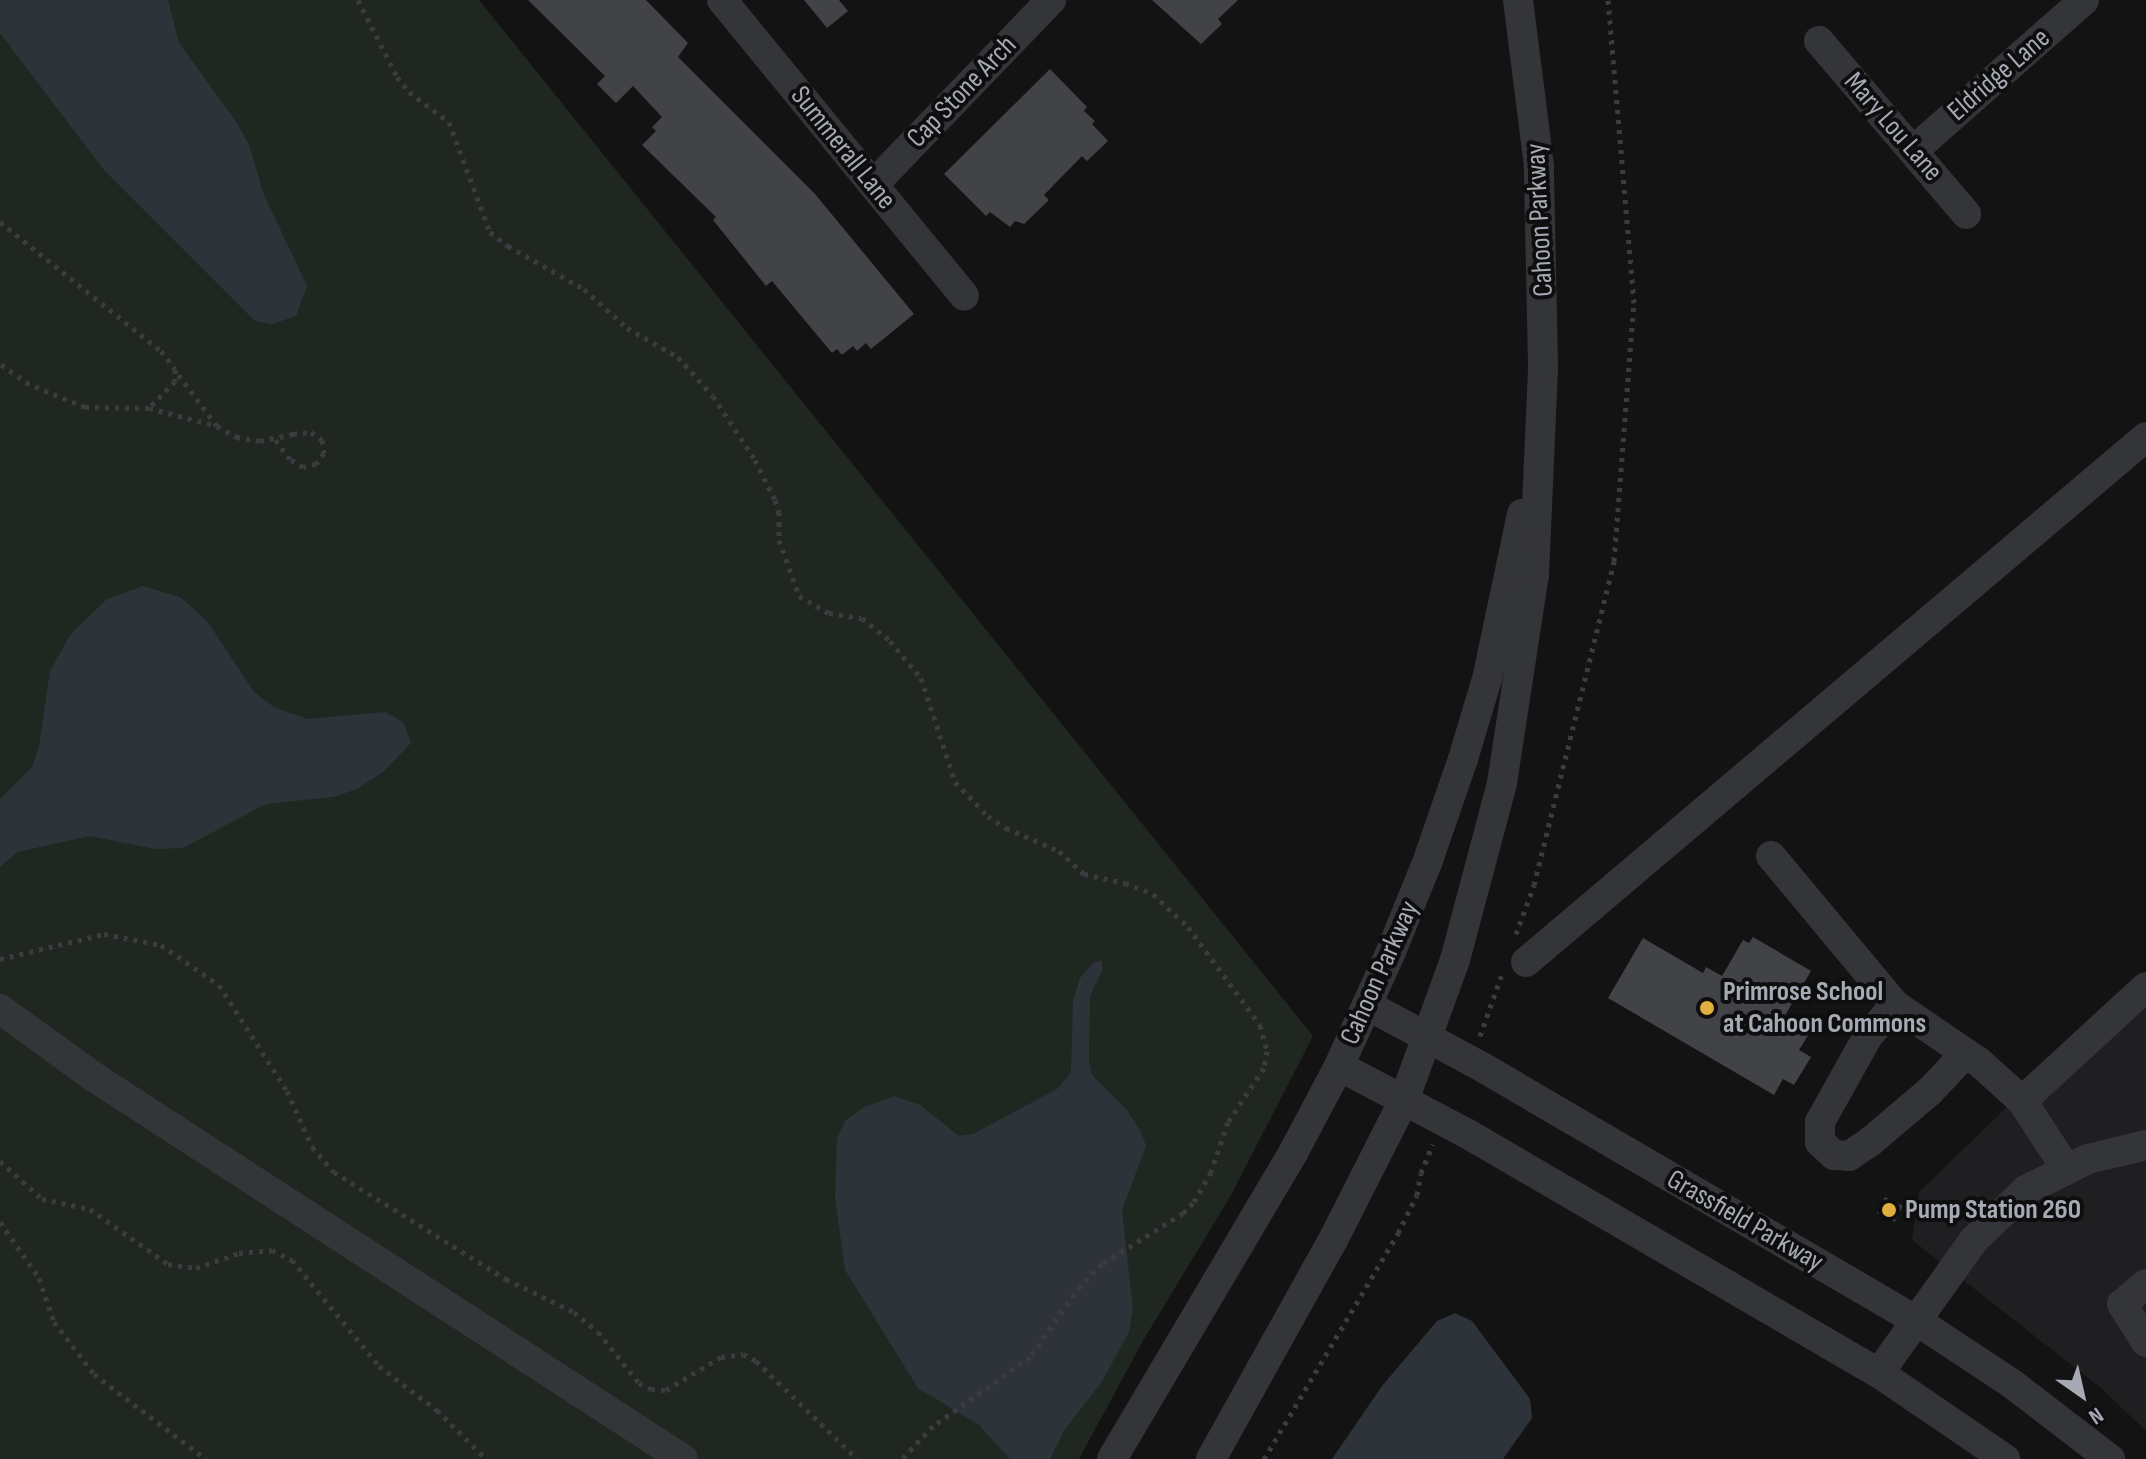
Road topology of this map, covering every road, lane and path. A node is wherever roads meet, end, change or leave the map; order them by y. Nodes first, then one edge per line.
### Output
1 (358, 0) edge
2 (722, 0) edge
3 (1051, 0) edge
4 (1518, 0) edge
5 (1608, 0) edge
6 (2084, 0) edge
7 (1819, 41) dead end
8 (1913, 151) junction
9 (873, 185) junction
10 (1966, 214) dead end
11 (0, 222) edge
12 (964, 296) dead end
13 (0, 364) edge
14 (175, 369) junction
15 (149, 408) junction
16 (217, 426) junction
17 (2146, 437) edge
18 (274, 438) junction
19 (1538, 442) junction
20 (1771, 856) dead end
21 (0, 959) edge
22 (1514, 959) junction
23 (2146, 987) edge
24 (1367, 1005) junction
25 (1895, 1005) junction
26 (0, 1009) edge
27 (1429, 1039) junction
28 (1966, 1053) junction
29 (1469, 1060) junction
30 (1339, 1066) junction
31 (1404, 1100) junction
32 (2022, 1101) junction
33 (1443, 1121) junction
34 (2146, 1145) edge
35 (0, 1161) edge
36 (2067, 1170) junction
37 (0, 1222) edge
38 (2146, 1284) edge
39 (1917, 1321) junction
40 (2146, 1342) edge
41 (1879, 1373) junction
42 (206, 1459) edge
43 (486, 1459) edge
44 (683, 1459) edge
45 (857, 1459) edge
46 (902, 1459) edge
47 (1112, 1459) edge
48 (1211, 1459) edge
49 (1264, 1459) edge
50 (2005, 1459) edge
51 (2110, 1459) edge

1 - 46 path
2 - 9 street, Summerall Lane
3 - 9 street, Cap Stone Arch
4 - 19 street, Cahoon Parkway
5 - 22 path
6 - 8 street, Eldridge Lane
7 - 8 street, Mary Lou Lane
8 - 10 street, Mary Lou Lane
9 - 12 street, Summerall Lane
11 - 14 path
13 - 15 path
14 - 15 path
14 - 16 path
15 - 16 path
16 - 18 path
17 - 22 street
18 - 18 path
19 - 24 street, Cahoon Parkway
19 - 27 street, Cahoon Parkway
20 - 25 street
21 - 45 path
22 - 29 path
23 - 32 street
24 - 27 street, Grassfield Parkway
24 - 30 street, Cahoon Parkway
25 - 28 street
25 - 28 street
26 - 44 street
27 - 29 street, Grassfield Parkway
27 - 31 street, Cahoon Parkway
28 - 32 street
29 - 39 street, Grassfield Parkway
30 - 31 street
30 - 47 street, Cahoon Parkway
31 - 33 street
31 - 48 street, Cahoon Parkway
32 - 36 street
33 - 41 street
33 - 49 path
34 - 36 street
35 - 43 path
36 - 39 street
37 - 42 path
38 - 40 street
39 - 41 street
39 - 51 street, Grassfield Parkway
41 - 50 street

